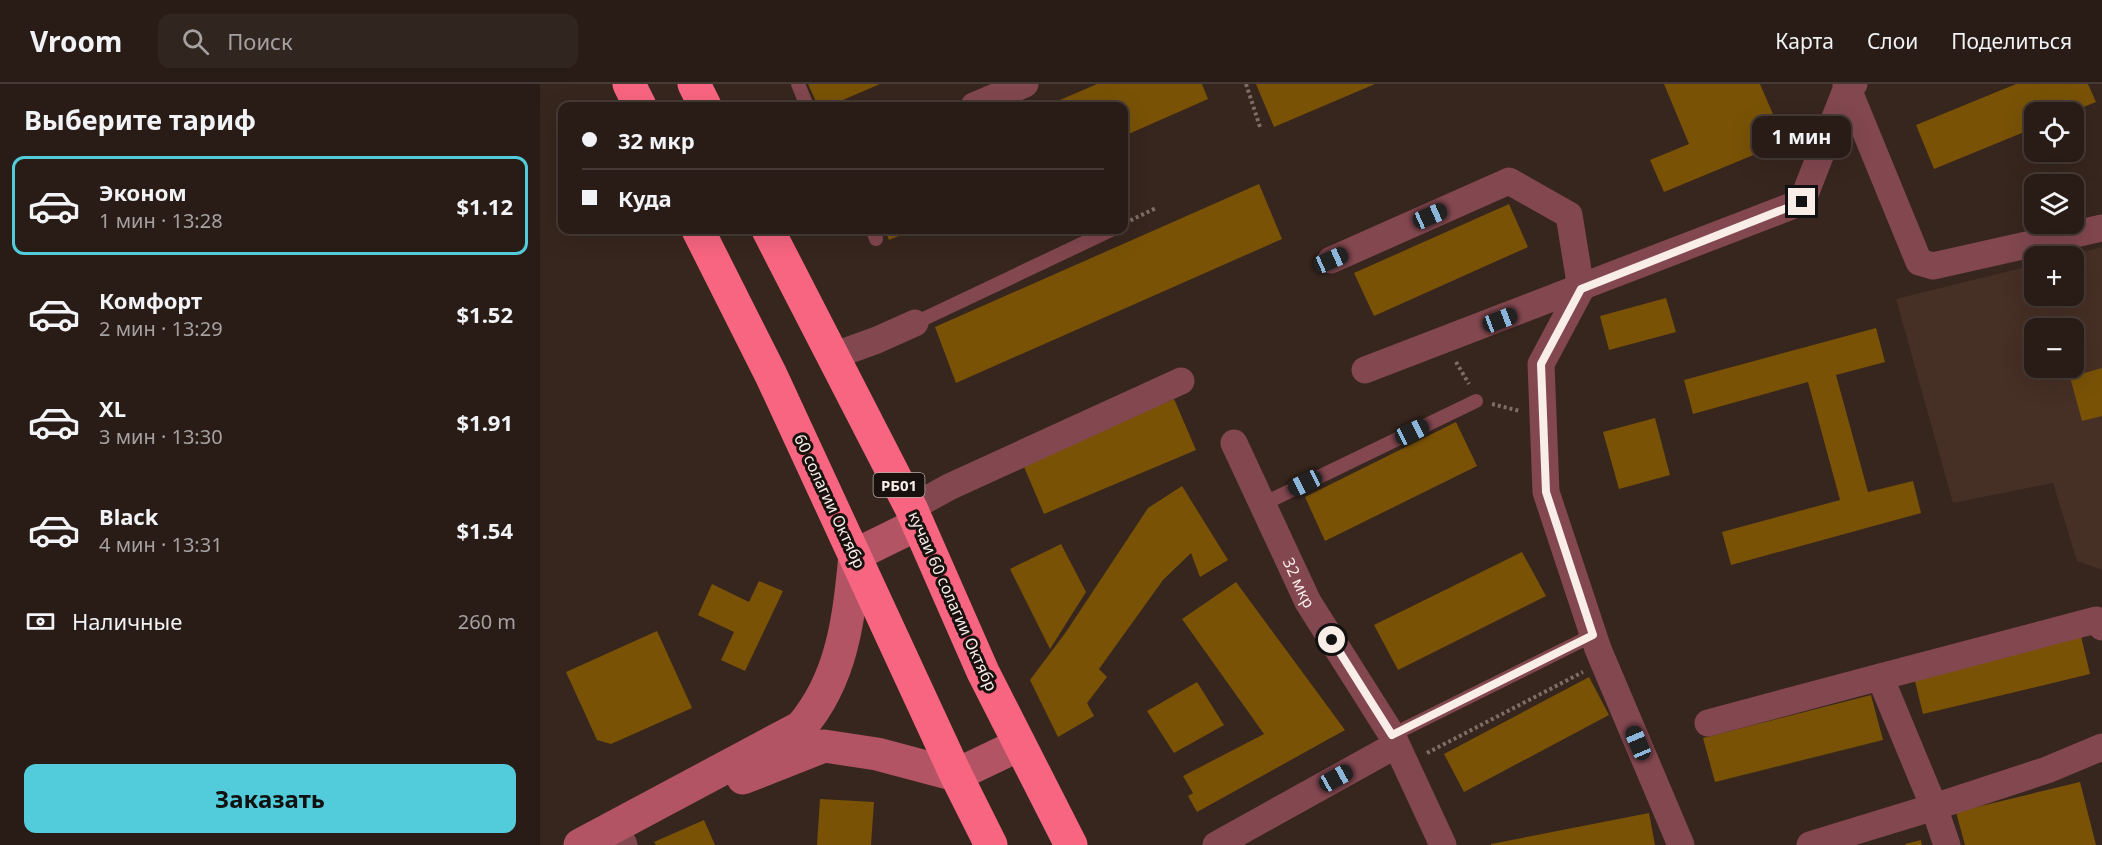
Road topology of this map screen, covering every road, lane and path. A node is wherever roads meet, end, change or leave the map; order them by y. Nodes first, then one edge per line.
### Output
1 (629, 84) edge
2 (694, 84) edge
3 (798, 84) edge
4 (1024, 84) edge
5 (1246, 84) edge
6 (1849, 85) edge
7 (638, 102) edge
8 (703, 102) edge
9 (805, 102) edge
10 (983, 102) edge
11 (1260, 127) dead end
12 (1156, 208) dead end
13 (1128, 221) edge
14 (2102, 228) edge
15 (700, 234) edge
16 (770, 234) edge
17 (1103, 234) edge
18 (1331, 260) dead end
19 (1581, 289) junction
20 (915, 323) joint
21 (833, 356) junction
22 (1365, 370) dead end
23 (1181, 381) dead end
24 (1476, 400) joint
25 (1543, 417) junction
26 (1234, 444) dead end
27 (1263, 504) junction
28 (915, 516) junction
29 (855, 555) junction
30 (2102, 627) edge
31 (1593, 635) junction
32 (1604, 662) junction
33 (1880, 677) junction
34 (1708, 723) dead end
35 (1019, 746) junction
36 (2102, 747) edge
37 (1398, 748) junction
38 (956, 775) junction
39 (1934, 807) junction
40 (620, 836) edge
41 (580, 845) edge
42 (991, 845) edge
43 (1071, 845) edge
44 (1216, 845) edge
45 (1443, 845) edge
46 (1681, 845) edge
47 (1810, 845) edge
48 (1947, 845) edge

1 - 7 highway
2 - 8 highway
3 - 9 lane
4 - 10 street
5 - 11 path
6 - 14 street
6 - 19 street
12 - 13 path
15 - 29 highway, 60 солагии Октябр
16 - 21 highway, кучаи 60 солагии Октябр / РБ01
17 - 20 lane
18 - 19 street
19 - 22 street
19 - 25 street
20 - 21 street
21 - 28 highway, кучаи 60 солагии Октябр / РБ01
23 - 28 street
24 - 25 path
24 - 27 lane
25 - 31 street
26 - 27 street, 32 мкр
27 - 37 street, 32 мкр
28 - 29 main road
28 - 35 highway, кучаи 60 солагии Октябр / РБ01
29 - 38 highway, 60 солагии Октябр
29 - 40 main road
30 - 33 street
31 - 32 street
31 - 37 lane
32 - 37 path
32 - 46 street
33 - 34 street
33 - 39 street
35 - 38 main road
35 - 43 highway, кучаи 60 солагии Октябр / РБ01
36 - 39 street
37 - 44 street
37 - 45 street, 32 мкр
38 - 40 main road
38 - 42 highway
39 - 47 street
39 - 48 street
40 - 41 main road

